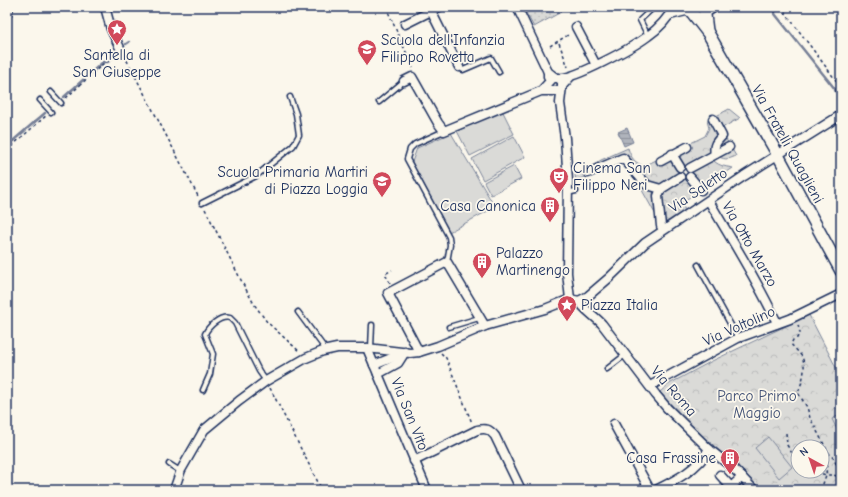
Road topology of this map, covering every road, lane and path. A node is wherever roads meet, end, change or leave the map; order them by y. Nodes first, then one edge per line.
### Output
1 (11, 7) edge
2 (105, 7) edge
3 (386, 7) edge
4 (439, 7) edge
5 (517, 7) edge
6 (654, 7) edge
7 (674, 7) edge
8 (715, 7) edge
9 (781, 7) edge
10 (687, 9) edge
11 (703, 9) edge
12 (431, 11) junction
13 (9, 14) dead end
14 (670, 15) junction
15 (405, 24) dead end
16 (576, 27) dead end
17 (708, 33) junction
18 (568, 35) dead end
19 (648, 36) junction
20 (559, 43) dead end
21 (550, 46) dead end
22 (120, 48) dead end
23 (111, 57) dead end
24 (596, 64) junction
25 (459, 67) joint
26 (499, 72) dead end
27 (548, 72) junction
28 (412, 77) junction
29 (571, 77) junction
30 (558, 78) junction
31 (404, 81) joint
32 (549, 82) junction
33 (562, 86) junction
34 (841, 87) edge
35 (541, 91) junction
36 (552, 91) junction
37 (51, 92) dead end
38 (290, 97) dead end
39 (40, 100) dead end
40 (379, 102) dead end
41 (61, 103) joint
42 (560, 103) junction
43 (51, 112) joint
44 (841, 115) edge
45 (713, 119) dead end
46 (444, 131) junction
47 (687, 147) dead end
48 (729, 147) dead end
49 (7, 150) edge
50 (672, 154) junction
51 (715, 154) junction
52 (778, 155) junction
53 (661, 160) dead end
54 (680, 167) dead end
55 (690, 168) dead end
56 (588, 173) dead end
57 (680, 177) dead end
58 (690, 177) dead end
59 (661, 189) junction
60 (701, 190) dead end
61 (576, 191) dead end
62 (567, 194) junction
63 (708, 201) junction
64 (202, 203) dead end
65 (662, 227) junction
66 (447, 262) junction
67 (698, 265) dead end
68 (392, 270) dead end
69 (841, 271) edge
70 (394, 290) junction
71 (841, 294) edge
72 (570, 299) junction
73 (579, 301) junction
74 (298, 312) dead end
75 (479, 318) junction
76 (797, 321) dead end
77 (372, 324) dead end
78 (777, 324) junction
79 (485, 326) junction
80 (449, 328) dead end
81 (738, 338) junction
82 (438, 346) junction
83 (369, 348) junction
84 (326, 350) junction
85 (405, 352) junction
86 (419, 352) junction
87 (626, 354) junction
88 (374, 365) junction
89 (607, 369) dead end
90 (378, 374) junction
91 (266, 381) junction
92 (650, 386) junction
93 (202, 390) dead end
94 (614, 424) dead end
95 (472, 432) junction
96 (786, 433) dead end
97 (821, 439) edge
98 (709, 449) junction
99 (790, 449) edge
100 (830, 454) edge
101 (414, 461) junction
102 (169, 464) dead end
103 (181, 471) junction
104 (720, 475) dead end
105 (830, 475) edge
106 (841, 476) edge
107 (742, 478) junction
108 (825, 479) edge
109 (174, 490) edge
110 (322, 490) edge
111 (427, 490) edge
112 (521, 490) edge
113 (650, 490) edge
114 (656, 490) edge
115 (754, 490) edge
116 (821, 490) edge

1 - 13 lane
2 - 22 street
3 - 28 path
4 - 12 street
5 - 27 street
6 - 19 lane
7 - 14 street
8 - 11 street
9 - 34 path
10 - 11 street
10 - 14 street
10 - 17 street, Via Fratelli Quaglieni
11 - 17 street, Via Fratelli Quaglieni
12 - 15 street
12 - 25 street
14 - 19 street
16 - 24 street
17 - 52 street, Via Fratelli Quaglieni
18 - 21 path
19 - 24 street
20 - 29 path
23 - 41 path
24 - 29 street
25 - 26 lane
27 - 30 street
27 - 32 street
28 - 31 street
28 - 46 street
29 - 30 street
29 - 33 street
30 - 32 street
30 - 33 street
31 - 40 lane
32 - 35 street
32 - 36 street
33 - 36 street
33 - 42 street
35 - 36 street
35 - 46 street
36 - 42 street
37 - 41 lane
38 - 64 lane
39 - 43 lane
42 - 62 street
43 - 49 path
44 - 52 street, Via Saletto
45 - 51 street
46 - 66 lane
47 - 50 street
48 - 51 street
50 - 53 street
50 - 54 street
51 - 55 street
52 - 63 street, Via Saletto
52 - 69 street, Via Fratelli Quaglieni
56 - 59 street
57 - 59 street
58 - 60 street
59 - 65 street
61 - 62 lane
62 - 72 street
63 - 65 street, Via Saletto
63 - 78 street, Via Otto Marzo
65 - 73 street, Via Saletto
66 - 70 street
66 - 75 street
67 - 81 lane
68 - 70 path
70 - 86 street
71 - 78 street, Via Voltolino
72 - 73 street
72 - 79 street
73 - 87 street, Via Roma
74 - 84 lane
75 - 79 street
75 - 80 lane
76 - 97 path
77 - 83 lane
78 - 81 street, Via Voltolino
79 - 82 street
81 - 92 street, Via Voltolino
82 - 86 street
82 - 95 path
83 - 84 street
83 - 85 street
83 - 88 street, Via San Vito
84 - 91 street
85 - 86 street
85 - 88 street
85 - 90 street
87 - 89 lane
87 - 92 street, Via Roma
88 - 90 street, Via San Vito
90 - 101 street, Via San Vito
91 - 93 lane
91 - 103 street
91 - 110 path
92 - 98 street, Via Roma
94 - 113 street
95 - 101 street
95 - 112 street
96 - 99 path
98 - 107 street, Via Roma
98 - 114 street
100 - 106 path
101 - 111 street, Via San Vito
102 - 103 lane
103 - 109 street
104 - 107 street
105 - 106 path
107 - 115 street, Via Roma
108 - 116 path

